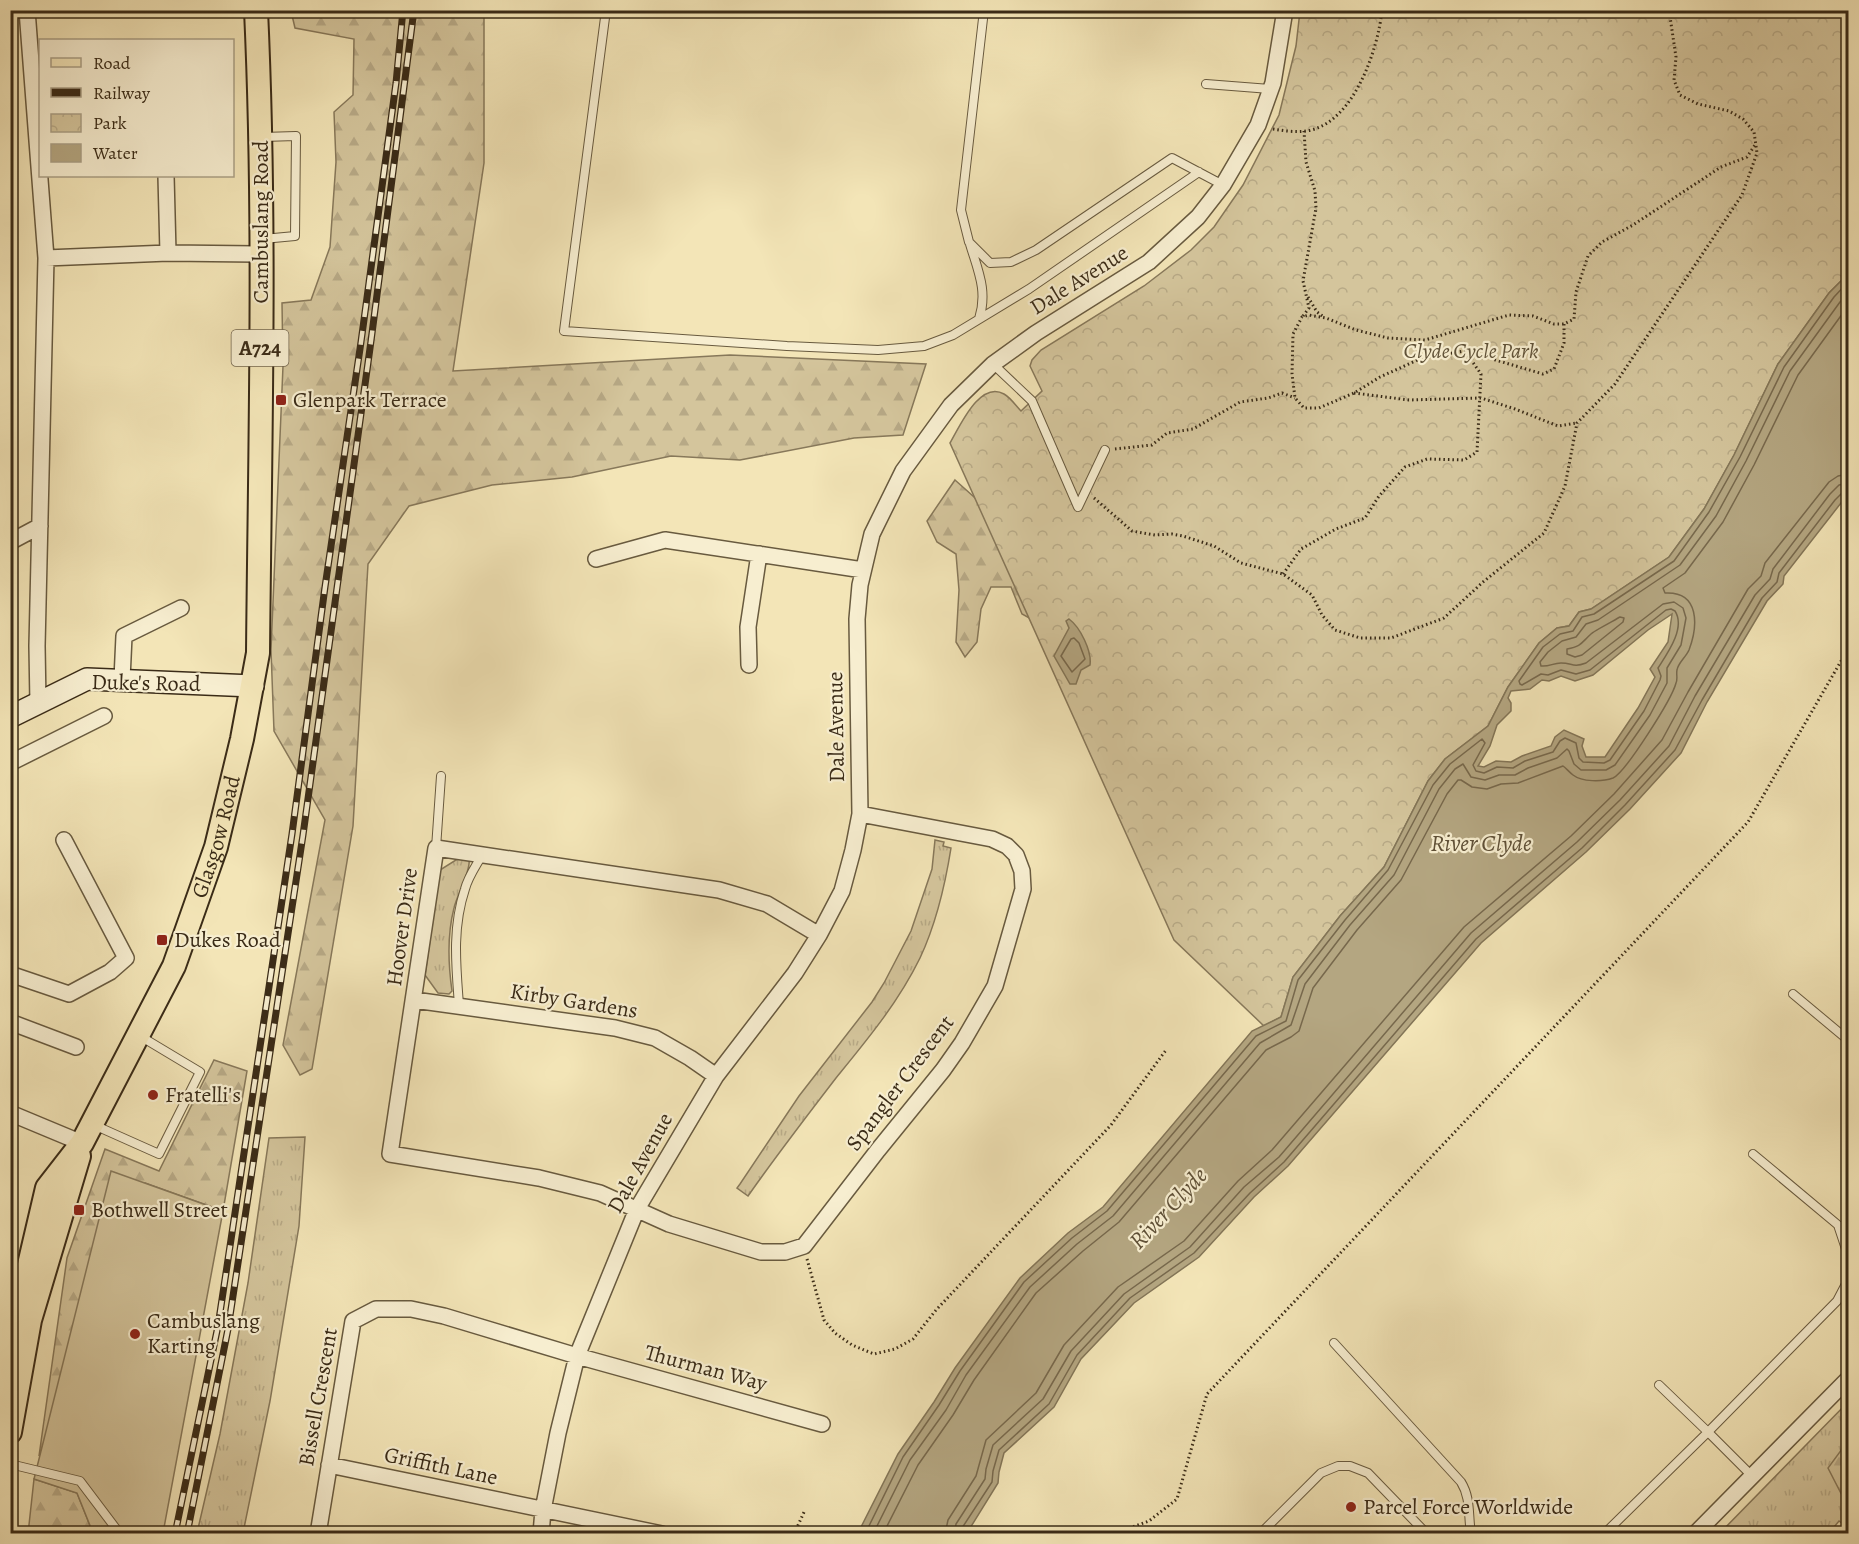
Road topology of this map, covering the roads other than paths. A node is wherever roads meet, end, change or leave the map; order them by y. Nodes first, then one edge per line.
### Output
1 (27, 10) edge
2 (256, 10) edge
3 (606, 10) edge
4 (984, 10) edge
5 (1285, 10) edge
6 (1206, 84) dead end
7 (1270, 89) junction
8 (261, 136) junction
9 (39, 167) edge
10 (1199, 172) junction
11 (40, 177) edge
12 (166, 177) edge
13 (1223, 185) junction
14 (969, 242) junction
15 (261, 247) junction
16 (168, 253) junction
17 (46, 258) junction
18 (979, 319) junction
19 (993, 364) junction
20 (1105, 450) road end
21 (40, 526) junction
22 (10, 542) edge
23 (759, 554) junction
24 (596, 559) dead end
25 (863, 570) junction
26 (181, 608) dead end
27 (749, 665) dead end
28 (122, 680) junction
29 (253, 686) junction
30 (38, 704) junction
31 (104, 716) dead end
32 (10, 717) edge
33 (10, 763) edge
34 (441, 776) dead end
35 (860, 814) junction
36 (64, 840) dead end
37 (436, 848) junction
38 (482, 855) junction
39 (819, 935) junction
40 (10, 974) edge
41 (1793, 994) dead end
42 (414, 1000) junction
43 (459, 1005) junction
44 (10, 1022) edge
45 (139, 1035) junction
46 (1848, 1040) edge
47 (76, 1047) dead end
48 (716, 1076) junction
49 (10, 1113) edge
50 (87, 1133) junction
51 (1754, 1154) dead end
52 (637, 1209) junction
53 (1848, 1263) edge
54 (1848, 1280) edge
55 (1334, 1343) dead end
56 (10, 1346) edge
57 (577, 1356) junction
58 (1848, 1379) edge
59 (1659, 1385) dead end
60 (822, 1424) dead end
61 (10, 1432) edge
62 (1708, 1432) junction
63 (10, 1464) edge
64 (329, 1465) junction
65 (1752, 1476) junction
66 (543, 1510) junction
67 (120, 1533) edge
68 (318, 1533) edge
69 (541, 1533) edge
70 (662, 1533) edge
71 (1260, 1533) edge
72 (1427, 1533) edge
73 (1471, 1533) edge
74 (1604, 1533) edge
75 (1695, 1533) edge

1 - 9 street
2 - 8 main road, Cambuslang Road / A724
3 - 18 lane
4 - 14 lane
5 - 7 street, Dale Avenue
6 - 7 lane
7 - 13 street, Dale Avenue
8 - 15 main road, Cambuslang Road / A724
8 - 15 lane
10 - 13 lane
10 - 14 lane
10 - 18 lane
11 - 17 street
12 - 16 street
13 - 19 street, Dale Avenue
14 - 18 lane
15 - 16 street
15 - 29 main road, Cambuslang Road / A724
16 - 17 street
17 - 21 street
19 - 20 lane
19 - 25 street, Dale Avenue
21 - 22 street
21 - 30 street
23 - 24 street
23 - 25 street
23 - 27 street
25 - 35 street, Dale Avenue
26 - 28 street
28 - 29 main road, Duke's Road
28 - 30 main road, Duke's Road
29 - 45 main road, Glasgow Road / A724
30 - 32 main road, Duke's Road
31 - 33 street
34 - 37 lane
35 - 39 street, Dale Avenue
35 - 52 street, Spangler Crescent
36 - 40 street
37 - 38 street, Hoover Drive
37 - 42 street, Hoover Drive
38 - 39 street, Hoover Drive
38 - 43 lane
39 - 48 street, Dale Avenue
41 - 46 lane
42 - 43 street, Kirby Gardens
42 - 52 street, Hoover Drive
43 - 48 street, Kirby Gardens
44 - 47 street
45 - 50 main road, Glasgow Road / A724
45 - 50 lane
48 - 52 street, Dale Avenue
49 - 50 street
50 - 56 main road, Glasgow Road / A724
50 - 61 main road, Glasgow Road / A724
51 - 53 lane
52 - 57 street, Dale Avenue
54 - 62 lane
55 - 73 lane
57 - 60 street, Thurman Way
57 - 64 street, Bissell Crescent
57 - 66 street, Dale Avenue
58 - 65 street
59 - 62 lane
62 - 65 lane
62 - 74 lane
63 - 67 lane
64 - 66 street, Griffith Lane
64 - 68 street, Bissell Crescent
65 - 75 street
66 - 69 street, Dale Avenue
66 - 70 street, Griffith Lane
71 - 72 lane

